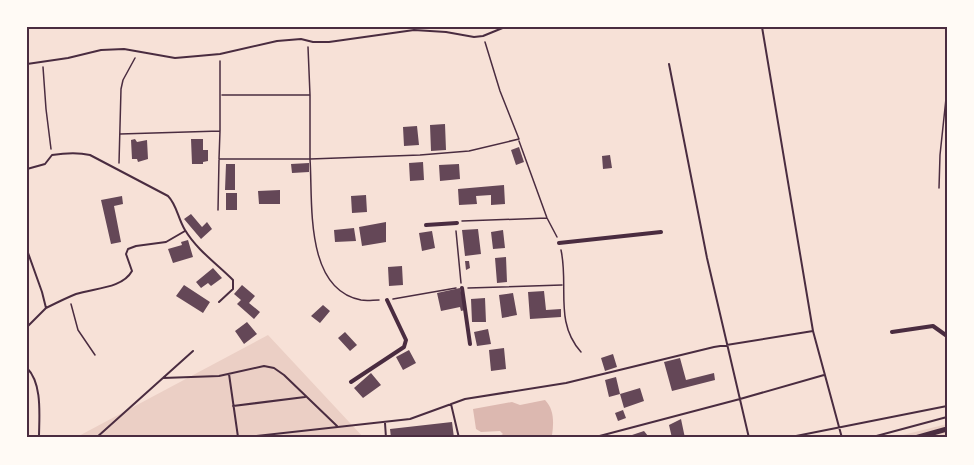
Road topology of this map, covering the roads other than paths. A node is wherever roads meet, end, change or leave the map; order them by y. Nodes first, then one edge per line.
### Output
1 (505, 27) edge
2 (762, 27) edge
3 (27, 64) edge
4 (669, 64) dead end
5 (27, 170) edge
6 (457, 223) road end
7 (426, 225) dead end
8 (185, 231) junction
9 (661, 232) dead end
10 (559, 243) road end
11 (27, 250) edge
12 (462, 288) road end
13 (387, 300) road end
14 (219, 302) dead end
15 (46, 308) junction
16 (27, 327) edge
17 (813, 331) junction
18 (892, 332) dead end
19 (947, 336) edge
20 (470, 344) dead end
21 (727, 345) junction
22 (193, 351) dead end
23 (27, 368) edge
24 (229, 374) junction
25 (824, 375) junction
26 (162, 378) junction
27 (351, 382) dead end
28 (306, 396) junction
29 (740, 399) junction
30 (451, 404) junction
31 (233, 406) junction
32 (947, 406) edge
33 (947, 417) edge
34 (385, 423) junction
35 (337, 426) junction
36 (839, 426) junction
37 (947, 429) edge
38 (615, 432) junction
39 (238, 437) edge
40 (39, 438) edge
41 (96, 438) edge
42 (386, 438) edge
43 (459, 438) edge
44 (592, 438) edge
45 (616, 438) edge
46 (749, 438) edge
47 (786, 438) edge
48 (842, 438) edge
49 (869, 438) edge
50 (915, 438) edge

1 - 3 lane
2 - 17 lane
4 - 21 lane
5 - 8 lane
6 - 7 street
8 - 14 lane
8 - 15 lane
9 - 10 street
11 - 15 lane
12 - 20 street
13 - 27 street
15 - 16 lane
17 - 21 lane
17 - 25 lane
18 - 19 street
21 - 29 lane
21 - 30 lane
22 - 26 lane
23 - 40 lane
24 - 26 lane
24 - 28 lane
24 - 31 lane
25 - 29 lane
25 - 36 lane
26 - 41 lane
28 - 31 lane
28 - 35 lane
29 - 38 lane
29 - 46 lane
30 - 34 lane
30 - 43 lane
31 - 39 lane
32 - 36 lane
33 - 49 lane
34 - 35 lane
34 - 42 lane
35 - 39 lane
36 - 47 lane
36 - 48 lane
37 - 50 main road
38 - 44 lane
38 - 45 lane

